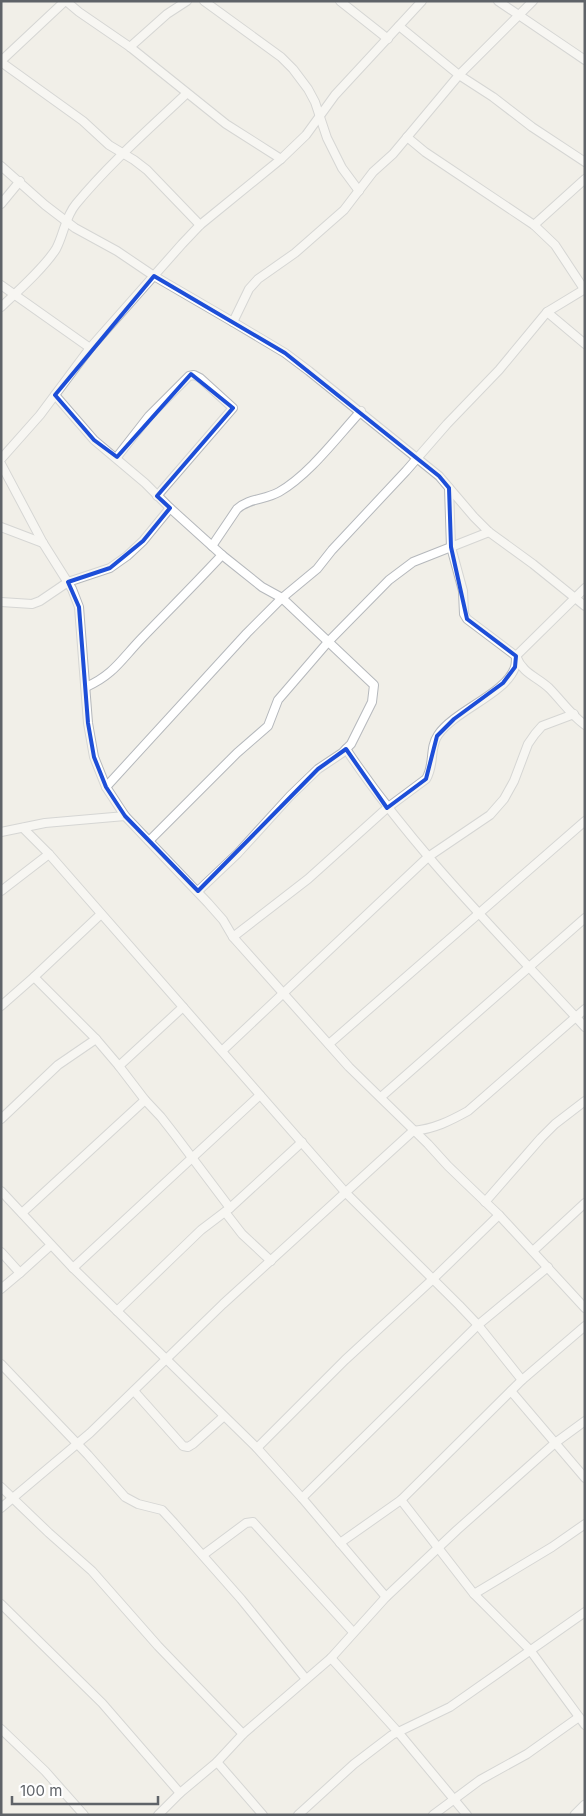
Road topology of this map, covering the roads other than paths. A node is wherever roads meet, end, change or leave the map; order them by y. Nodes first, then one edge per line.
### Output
1 (66, 1) edge
2 (187, 1) edge
3 (204, 1) edge
4 (340, 1) edge
5 (422, 1) edge
6 (498, 1) edge
7 (533, 1) edge
8 (519, 17) junction
9 (399, 26) junction
10 (388, 39) junction
11 (130, 47) junction
12 (585, 60) edge
13 (1, 61) edge
14 (458, 75) junction
15 (186, 94) junction
16 (320, 116) junction
17 (407, 137) junction
18 (123, 153) junction
19 (281, 159) junction
20 (585, 162) edge
21 (1, 166) edge
22 (585, 179) edge
23 (20, 181) junction
24 (359, 191) junction
25 (1, 204) edge
26 (66, 221) junction
27 (200, 225) junction
28 (534, 226) junction
29 (154, 276) junction
30 (1, 285) edge
31 (584, 289) edge
32 (14, 295) junction
33 (1, 307) edge
34 (547, 312) junction
35 (233, 322) junction
36 (585, 344) edge
37 (90, 348) junction
38 (55, 395) junction
39 (360, 411) junction
40 (117, 457) junction
41 (416, 458) junction
42 (1, 460) edge
43 (1, 464) edge
44 (449, 488) junction
45 (157, 496) junction
46 (170, 508) junction
47 (1, 527) edge
48 (490, 532) junction
49 (43, 543) junction
50 (212, 546) junction
51 (451, 547) junction
52 (222, 555) junction
53 (68, 582) junction
54 (585, 588) edge
55 (282, 598) junction
56 (575, 598) junction
57 (1, 602) edge
58 (585, 606) edge
59 (328, 642) junction
60 (516, 656) junction
61 (86, 687) junction
62 (574, 714) junction
63 (585, 725) edge
64 (346, 749) junction
65 (106, 787) junction
66 (387, 808) junction
67 (125, 816) junction
68 (585, 821) edge
69 (23, 828) junction
70 (1, 832) edge
71 (149, 841) junction
72 (49, 854) junction
73 (428, 857) junction
74 (1, 891) edge
75 (198, 892) junction
76 (478, 913) junction
77 (101, 914) junction
78 (585, 918) edge
79 (233, 937) junction
80 (530, 968) junction
81 (34, 977) junction
82 (283, 994) junction
83 (1, 1006) edge
84 (183, 1007) junction
85 (585, 1009) edge
86 (575, 1016) junction
87 (585, 1027) edge
88 (96, 1039) junction
89 (329, 1044) junction
90 (223, 1050) junction
91 (119, 1066) junction
92 (260, 1095) junction
93 (381, 1097) junction
94 (145, 1100) junction
95 (585, 1101) edge
96 (1, 1119) edge
97 (413, 1131) junction
98 (302, 1142) junction
99 (191, 1158) junction
100 (1, 1191) edge
101 (346, 1192) junction
102 (485, 1202) junction
103 (585, 1203) edge
104 (228, 1210) junction
105 (22, 1213) junction
106 (499, 1215) junction
107 (51, 1245) junction
108 (533, 1251) junction
109 (1, 1252) edge
110 (271, 1261) junction
111 (548, 1267) junction
112 (73, 1268) junction
113 (20, 1274) junction
114 (433, 1280) junction
115 (1, 1289) edge
116 (583, 1303) edge
117 (117, 1311) junction
118 (478, 1325) junction
119 (585, 1326) edge
120 (166, 1360) junction
121 (1, 1364) edge
122 (522, 1380) junction
123 (134, 1391) junction
124 (512, 1391) junction
125 (223, 1417) junction
126 (585, 1421) edge
127 (555, 1443) junction
128 (77, 1444) junction
129 (257, 1448) junction
130 (585, 1478) edge
131 (1, 1487) edge
132 (13, 1498) junction
133 (302, 1498) junction
134 (401, 1500) junction
135 (1, 1508) edge
136 (585, 1524) edge
137 (340, 1542) junction
138 (437, 1548) junction
139 (203, 1554) junction
140 (474, 1594) junction
141 (386, 1597) junction
142 (1, 1604) edge
143 (585, 1612) edge
144 (354, 1632) junction
145 (530, 1650) junction
146 (331, 1658) junction
147 (306, 1679) junction
148 (579, 1717) junction
149 (585, 1725) edge
150 (1, 1729) edge
151 (398, 1732) junction
152 (243, 1734) junction
153 (217, 1762) junction
154 (180, 1793) junction
155 (454, 1799) junction
156 (585, 1805) edge
157 (84, 1815) edge
158 (158, 1815) edge
159 (263, 1815) edge
160 (298, 1815) edge
161 (432, 1815) edge
162 (467, 1815) edge
163 (575, 1815) edge

1 - 11 street
1 - 13 street
2 - 11 street
3 - 16 street
4 - 10 street
5 - 9 street
6 - 8 street
7 - 8 street
8 - 12 street
8 - 14 street
9 - 10 street
9 - 14 street
10 - 16 street
11 - 15 street
13 - 18 street
14 - 17 street
14 - 20 street
15 - 18 street
15 - 19 street
16 - 19 street
16 - 24 street
17 - 24 street
17 - 28 street
18 - 26 street
18 - 27 street
19 - 27 street
21 - 23 street
22 - 28 street
23 - 25 street
23 - 26 street
24 - 35 street
26 - 29 street
26 - 32 street
27 - 29 street
28 - 31 street
29 - 35 street
29 - 37 street
30 - 32 street
31 - 34 street
32 - 33 street
32 - 37 street
34 - 36 street
34 - 41 street
35 - 39 street
37 - 38 street
38 - 40 street
38 - 42 street
39 - 41 street
39 - 50 street
40 - 45 street
40 - 45 street
41 - 44 street
41 - 55 street
43 - 49 street
44 - 48 street
44 - 51 street
45 - 46 street
46 - 50 street
46 - 53 street
47 - 49 street
48 - 51 street
48 - 56 street
49 - 53 street
50 - 52 street
51 - 59 street
51 - 60 street
52 - 55 street
52 - 61 street
53 - 57 street
53 - 61 street
54 - 56 street
55 - 59 street
55 - 65 street
56 - 58 street
56 - 60 street
59 - 64 street
59 - 71 street
60 - 62 street
60 - 66 street
61 - 65 street
62 - 63 street
62 - 73 street
64 - 66 street
64 - 75 street
65 - 67 street
66 - 73 street
66 - 79 street
67 - 69 street
67 - 71 street
68 - 76 street
69 - 70 street
69 - 72 street
71 - 75 street
72 - 74 street
72 - 77 street
73 - 76 street
73 - 82 street
75 - 79 street
76 - 80 street
76 - 89 street
77 - 81 street
77 - 84 street
78 - 80 street
79 - 82 street
80 - 86 street
80 - 93 street
81 - 83 street
81 - 88 street
82 - 89 street
82 - 90 street
84 - 90 street
84 - 91 street
85 - 86 street
86 - 87 street
86 - 97 street
88 - 91 street
88 - 96 street
89 - 93 street
90 - 92 street
91 - 94 street
92 - 98 street
92 - 99 street
93 - 97 street
94 - 99 street
94 - 105 street
95 - 102 street
97 - 101 street
97 - 102 street
98 - 101 street
98 - 104 street
99 - 104 street
99 - 112 street
100 - 105 street
101 - 110 street
101 - 114 street
102 - 106 street
103 - 108 street
104 - 110 street
104 - 117 street
105 - 107 street
106 - 108 street
106 - 114 street
107 - 112 street
107 - 113 street
108 - 111 street
109 - 113 street
110 - 120 street
111 - 116 street
111 - 118 street
112 - 117 street
113 - 115 street
114 - 118 street
114 - 129 street
117 - 120 street
118 - 122 street
118 - 133 street
119 - 122 street
120 - 123 street
120 - 125 street
121 - 128 street
122 - 124 street
123 - 125 street
123 - 128 street
124 - 127 street
124 - 134 street
125 - 129 street
126 - 127 street
127 - 130 street
127 - 138 street
128 - 132 street
128 - 139 street
129 - 133 street
131 - 132 street
132 - 135 street
132 - 152 street
133 - 137 street
134 - 137 street
134 - 138 street
136 - 140 street
137 - 141 street
138 - 140 street
138 - 141 street
139 - 144 street
139 - 147 street
140 - 145 street
141 - 144 street
142 - 154 street
143 - 145 street
144 - 146 street
145 - 148 street
145 - 151 street
146 - 147 street
146 - 151 street
147 - 152 street
148 - 149 street
148 - 155 street
150 - 157 street
151 - 155 street
151 - 160 street
152 - 153 street
153 - 154 street
153 - 159 street
154 - 158 street
155 - 161 street
155 - 162 street
156 - 163 street

